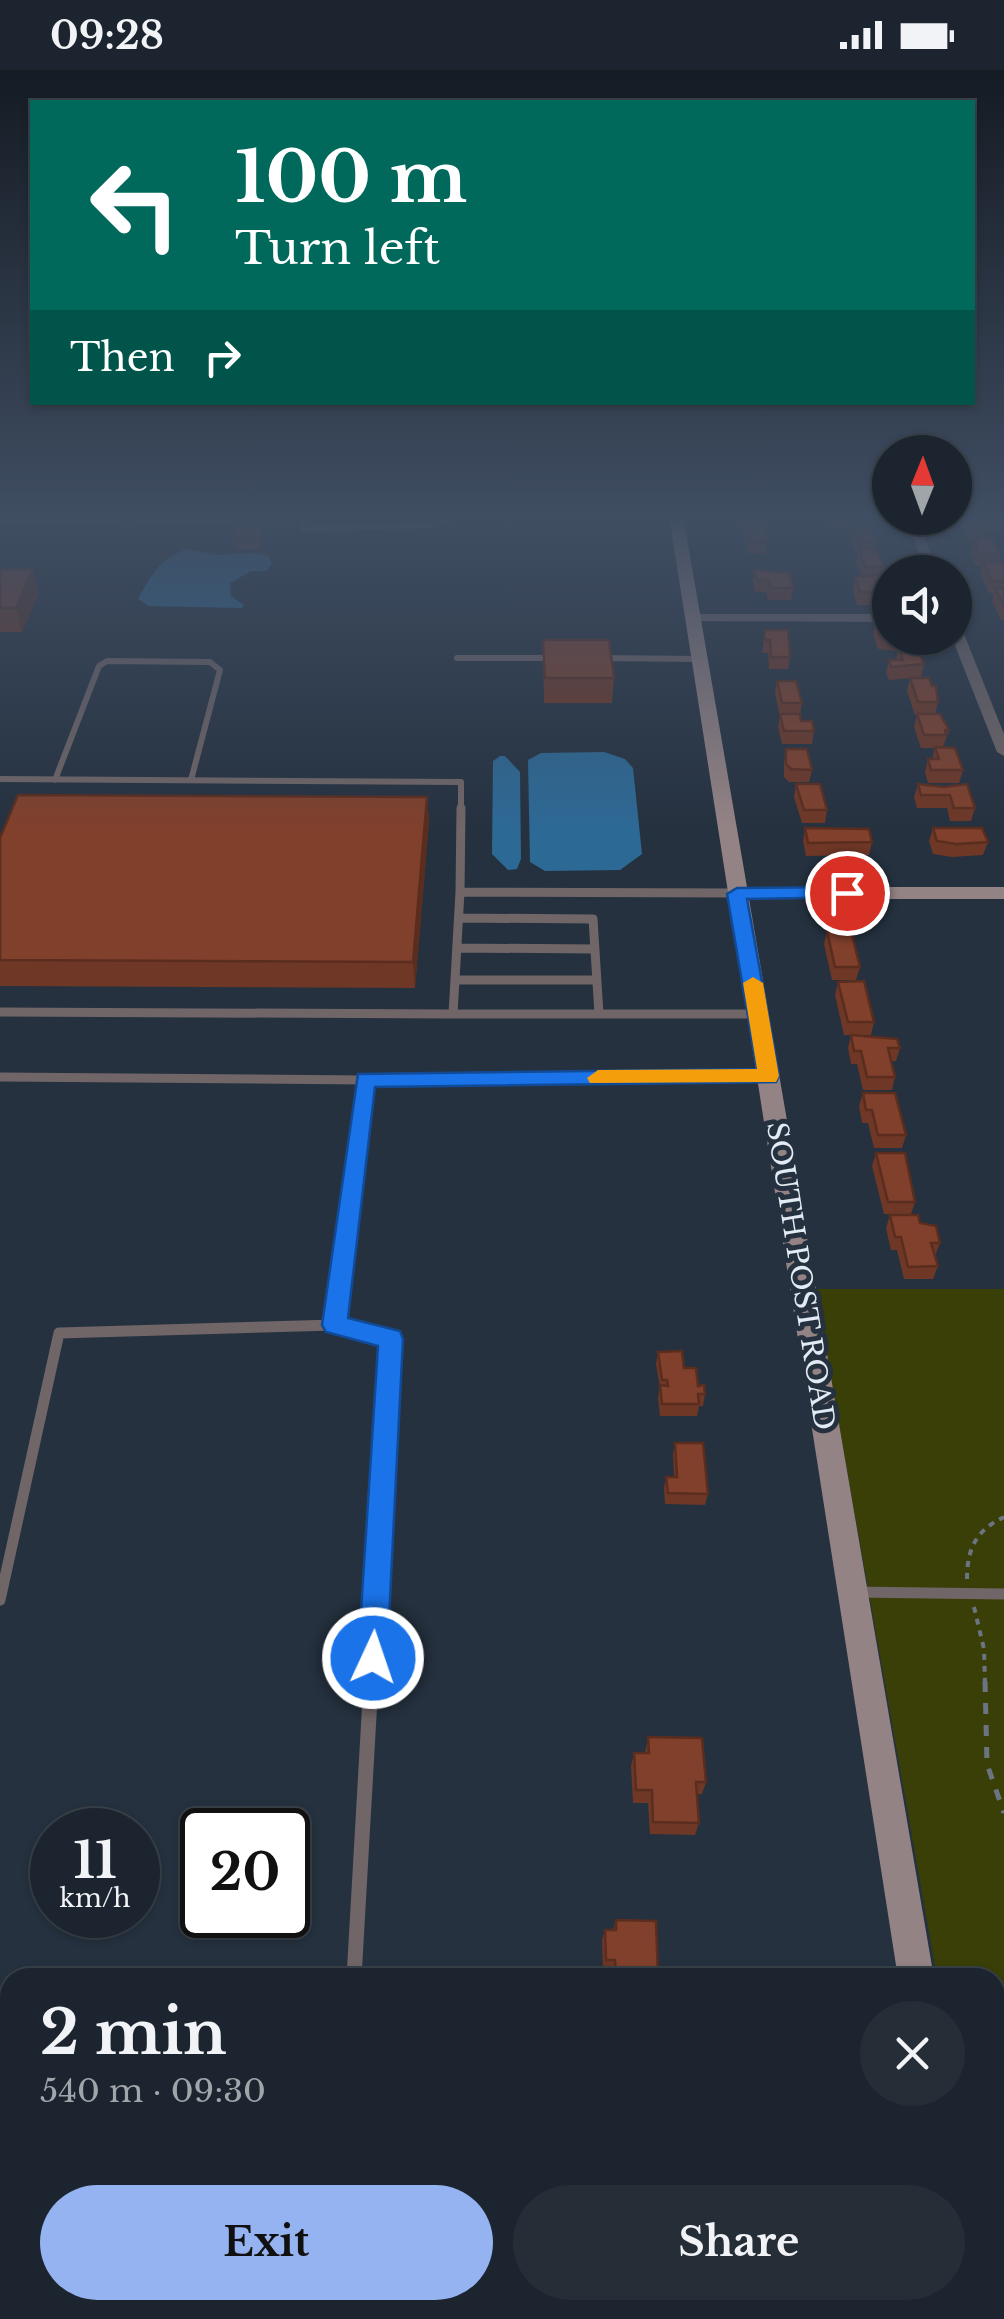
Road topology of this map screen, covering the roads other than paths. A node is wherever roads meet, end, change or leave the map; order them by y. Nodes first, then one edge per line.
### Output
1 (693, 620) edge
2 (965, 655) edge
3 (458, 658) dead end
4 (565, 658) edge
5 (583, 658) edge
6 (700, 659) junction
7 (1004, 752) edge
8 (0, 779) edge
9 (55, 780) junction
10 (191, 780) junction
11 (460, 892) junction
12 (1004, 892) edge
13 (737, 894) junction
14 (458, 918) junction
15 (457, 948) junction
16 (594, 949) junction
17 (456, 980) junction
18 (597, 980) junction
19 (0, 1012) edge
20 (454, 1014) junction
21 (599, 1014) junction
22 (758, 1014) junction
23 (768, 1076) junction
24 (0, 1077) edge
25 (365, 1080) junction
26 (335, 1325) junction
27 (853, 1592) junction
28 (1004, 1594) edge
29 (0, 1600) edge
30 (355, 1968) edge
31 (914, 1968) edge

1 - 6 main road, SOUTH POST ROAD
2 - 7 street
3 - 4 lane
5 - 6 lane
6 - 13 main road, SOUTH POST ROAD
8 - 9 lane
9 - 10 lane
9 - 10 lane
10 - 11 lane
11 - 13 lane
11 - 14 lane
12 - 13 main road
13 - 22 main road, SOUTH POST ROAD
14 - 15 lane
14 - 16 lane
15 - 16 lane
15 - 17 lane
16 - 18 lane
17 - 18 lane
17 - 20 lane
18 - 21 lane
19 - 20 lane
20 - 21 lane
21 - 22 lane
22 - 23 main road, SOUTH POST ROAD
23 - 25 lane
23 - 27 main road, SOUTH POST ROAD
24 - 25 lane
25 - 26 lane
26 - 29 lane
26 - 30 lane
27 - 28 lane
27 - 31 main road, SOUTH POST ROAD

